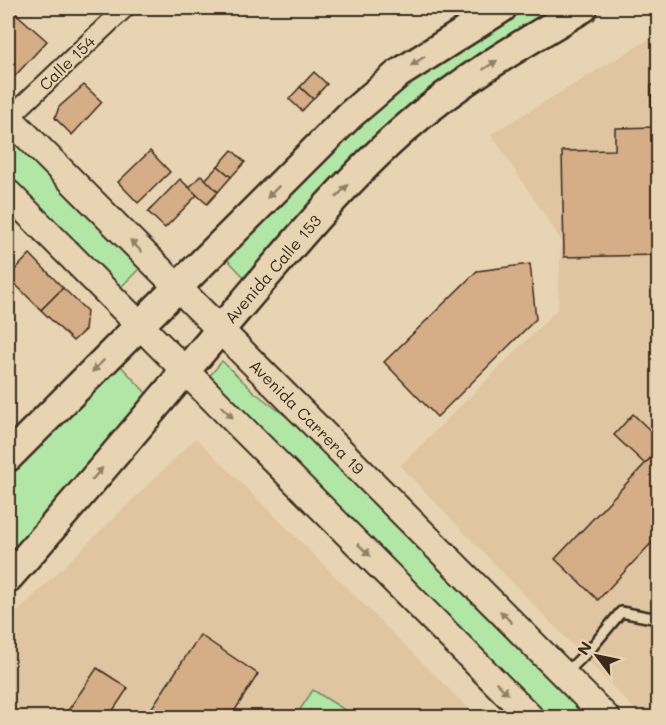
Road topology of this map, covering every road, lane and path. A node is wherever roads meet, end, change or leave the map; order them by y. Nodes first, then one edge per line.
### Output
1 (125, 8) edge
2 (502, 8) edge
3 (583, 8) edge
4 (8, 118) edge
5 (8, 193) edge
6 (178, 287) junction
7 (140, 325) junction
8 (220, 330) junction
9 (185, 370) junction
10 (8, 457) edge
11 (8, 578) edge
12 (658, 619) edge
13 (564, 675) junction
14 (531, 717) edge
15 (607, 717) edge

1 - 4 street, Calle 154
2 -> 6 main road
8 -> 3 main road, Avenida Calle 153
6 -> 4 main road, Avenida Carrera 19
5 - 7 main road
6 - 7 main road
6 - 8 main road, Avenida Carrera 19
7 - 9 main road
7 -> 10 main road
8 - 9 main road, Avenida Calle 153
13 -> 8 main road, Avenida Carrera 19
11 -> 9 main road, Avenida Calle 153
9 -> 14 main road
12 - 13 lane
13 - 15 main road, Avenida Carrera 19

